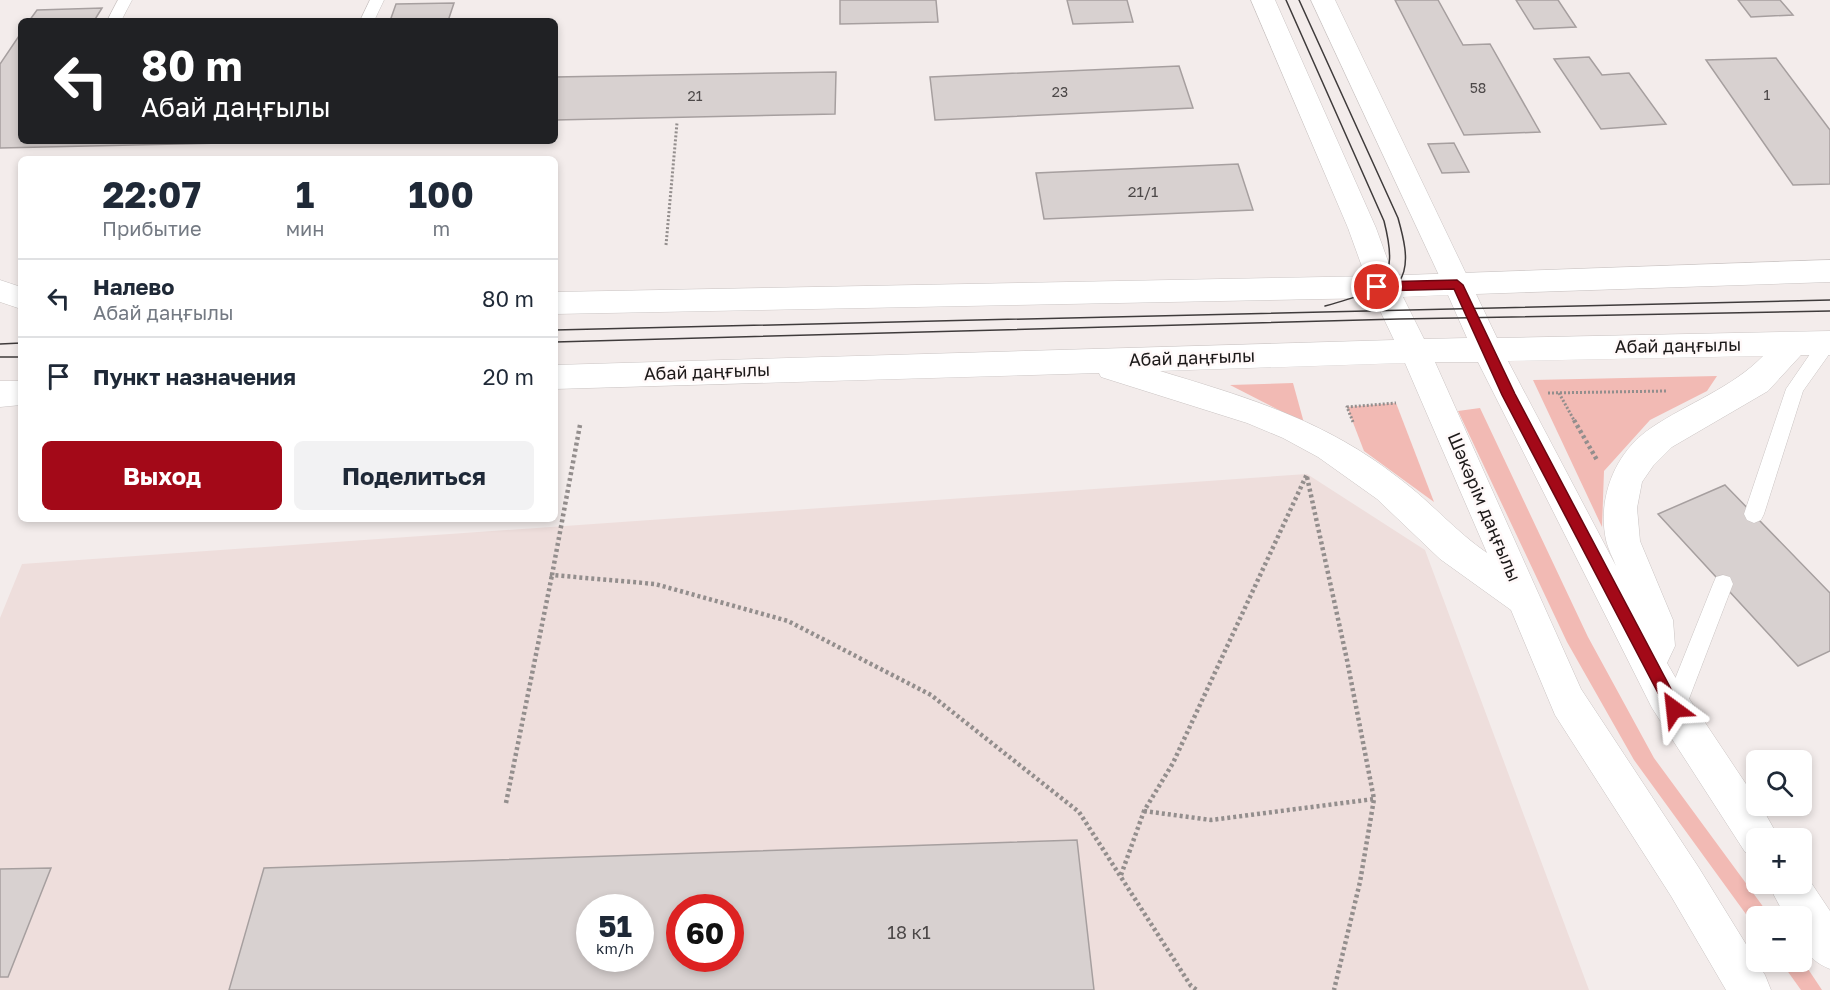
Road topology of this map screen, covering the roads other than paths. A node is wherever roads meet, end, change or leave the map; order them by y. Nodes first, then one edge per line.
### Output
1 (125, 0) edge
2 (377, 0) edge
3 (1263, 0) edge
4 (1323, 0) edge
5 (116, 18) edge
6 (368, 18) edge
7 (1830, 271) edge
8 (1457, 285) junction
9 (1383, 286) junction
10 (0, 291) edge
11 (18, 297) edge
12 (558, 303) edge
13 (0, 314) edge
14 (18, 314) edge
15 (1828, 343) edge
16 (1793, 344) junction
17 (1489, 350) junction
18 (1414, 351) junction
19 (1091, 361) junction
20 (558, 377) edge
21 (18, 393) edge
22 (0, 394) edge
23 (1754, 514) dead end
24 (1723, 584) dead end
25 (1524, 599) junction
26 (1649, 662) junction
27 (1674, 709) junction
28 (1752, 828) edge
29 (1795, 894) edge
30 (1830, 948) edge
31 (1750, 990) edge

1 - 5 lane
2 - 6 lane
3 - 9 main road, Шәкәрім даңғылы
4 - 8 main road
7 - 8 main road
8 - 9 main road
8 - 17 main road
9 - 12 main road
9 - 18 main road, Шәкәрім даңғылы
10 - 11 main road
13 - 14 main road
15 - 16 main road, Абай даңғылы
15 - 23 lane
16 - 17 main road, Абай даңғылы
16 - 26 main road
17 - 18 main road, Абай даңғылы
17 - 26 main road
18 - 19 main road, Абай даңғылы
18 - 25 main road, Шәкәрім даңғылы
19 - 20 main road, Абай даңғылы
19 - 25 main road
21 - 22 main road
24 - 27 lane
25 - 31 main road, Шәкәрім даңғылы
26 - 27 main road
27 - 28 main road
29 - 30 main road

